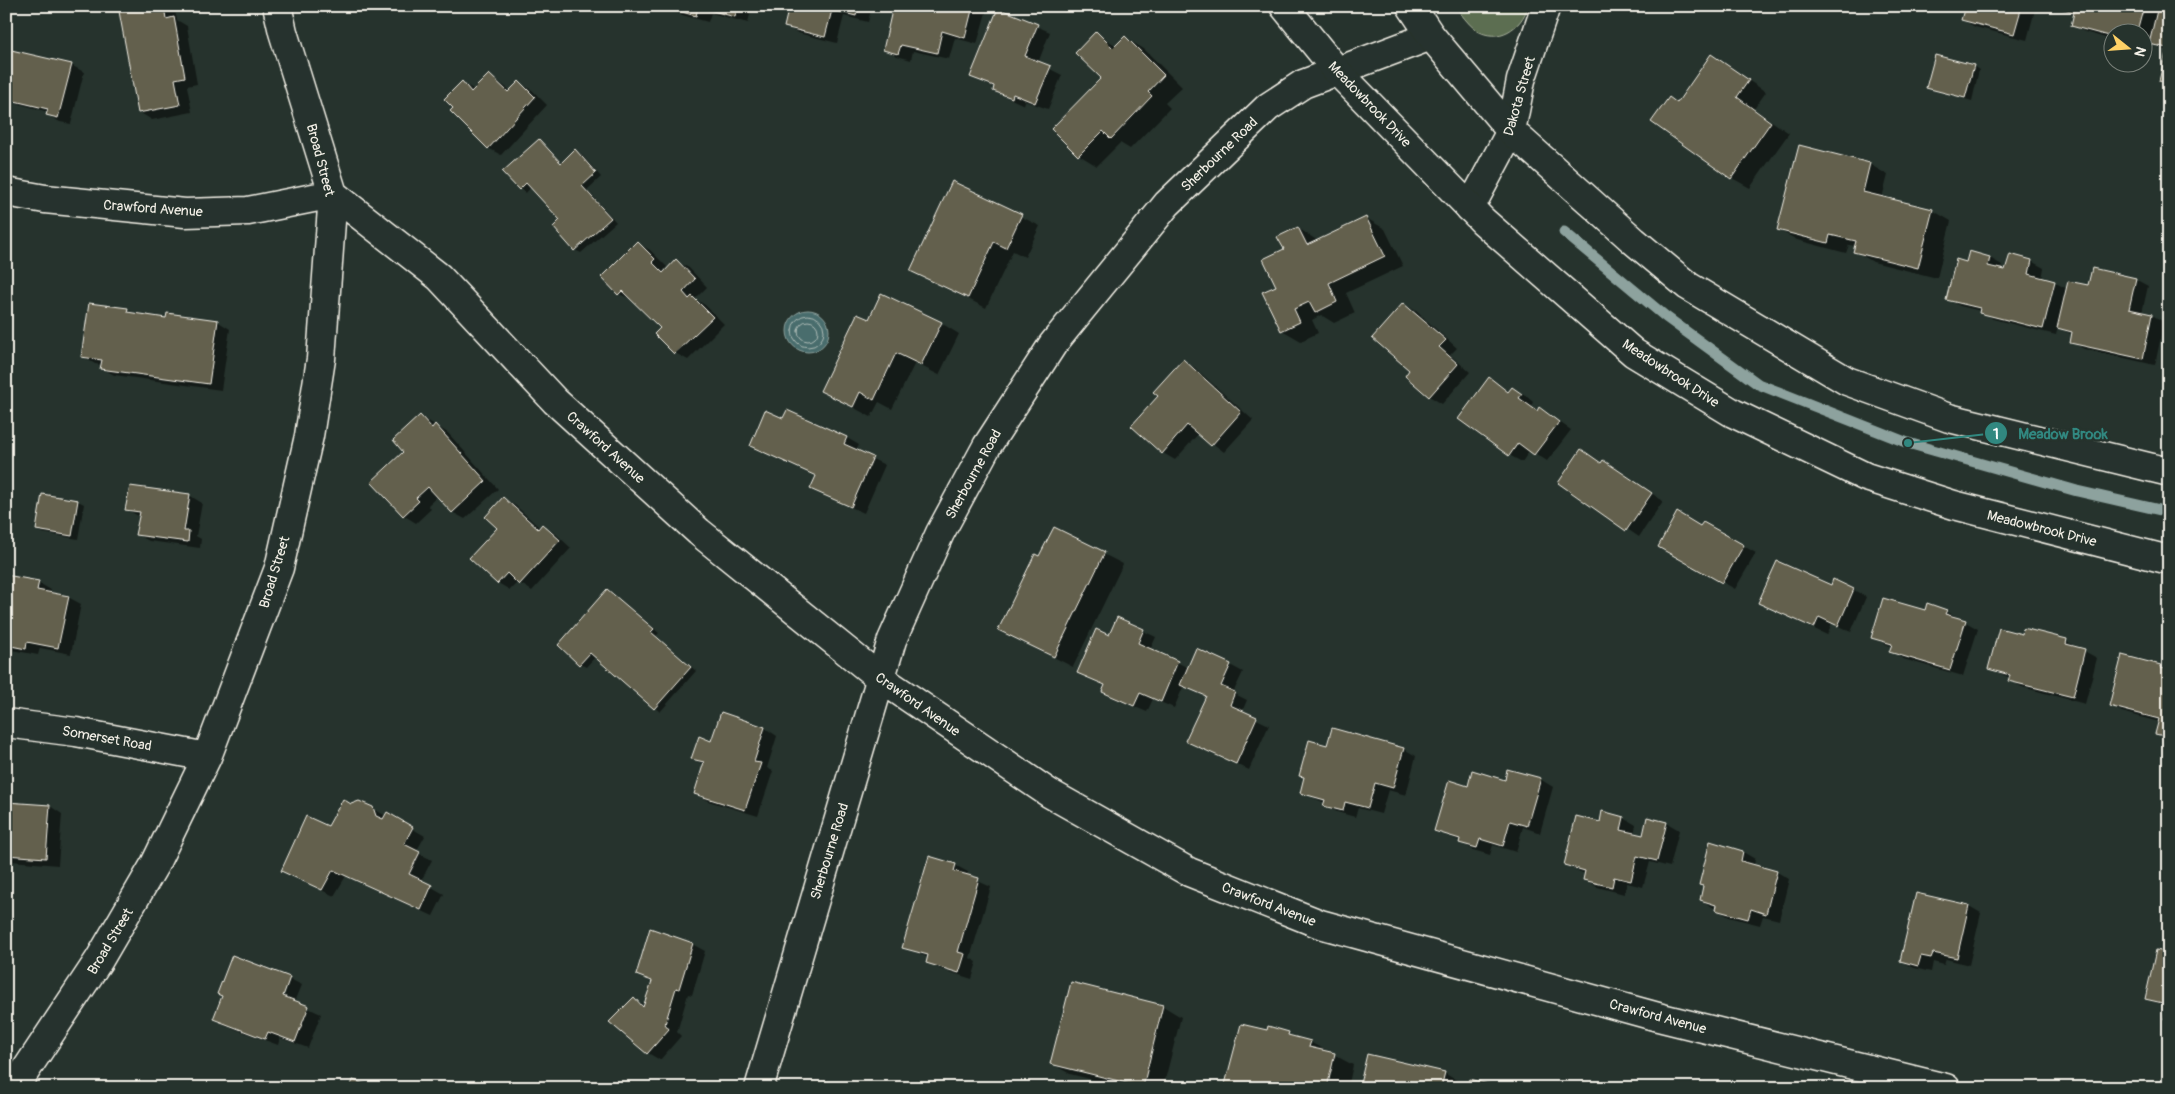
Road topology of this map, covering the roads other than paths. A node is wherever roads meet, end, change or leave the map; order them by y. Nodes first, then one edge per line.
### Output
1 (277, 6) edge
2 (1284, 6) edge
3 (1546, 6) edge
4 (1407, 7) edge
5 (1431, 36) junction
6 (1337, 71) junction
7 (1511, 130) junction
8 (6, 192) edge
9 (333, 194) junction
10 (1470, 208) junction
11 (2169, 472) edge
12 (2169, 560) edge
13 (880, 678) junction
14 (6, 723) edge
15 (207, 757) junction
16 (14, 1088) edge
17 (759, 1088) edge
18 (1946, 1088) edge

1 - 9 street, Broad Street
2 - 6 street, Meadowbrook Drive
3 - 7 street, Dakota Street
4 - 5 street
5 - 6 street, Sherbourne Road
5 - 7 street
6 - 10 street, Meadowbrook Drive
6 - 13 street, Sherbourne Road
7 - 10 street, Dakota Street
7 - 11 street
8 - 9 street, Crawford Avenue
9 - 13 street, Crawford Avenue
9 - 15 street, Broad Street
10 - 12 street, Meadowbrook Drive
13 - 17 street, Sherbourne Road
13 - 18 street, Crawford Avenue
14 - 15 street, Somerset Road
15 - 16 street, Broad Street

